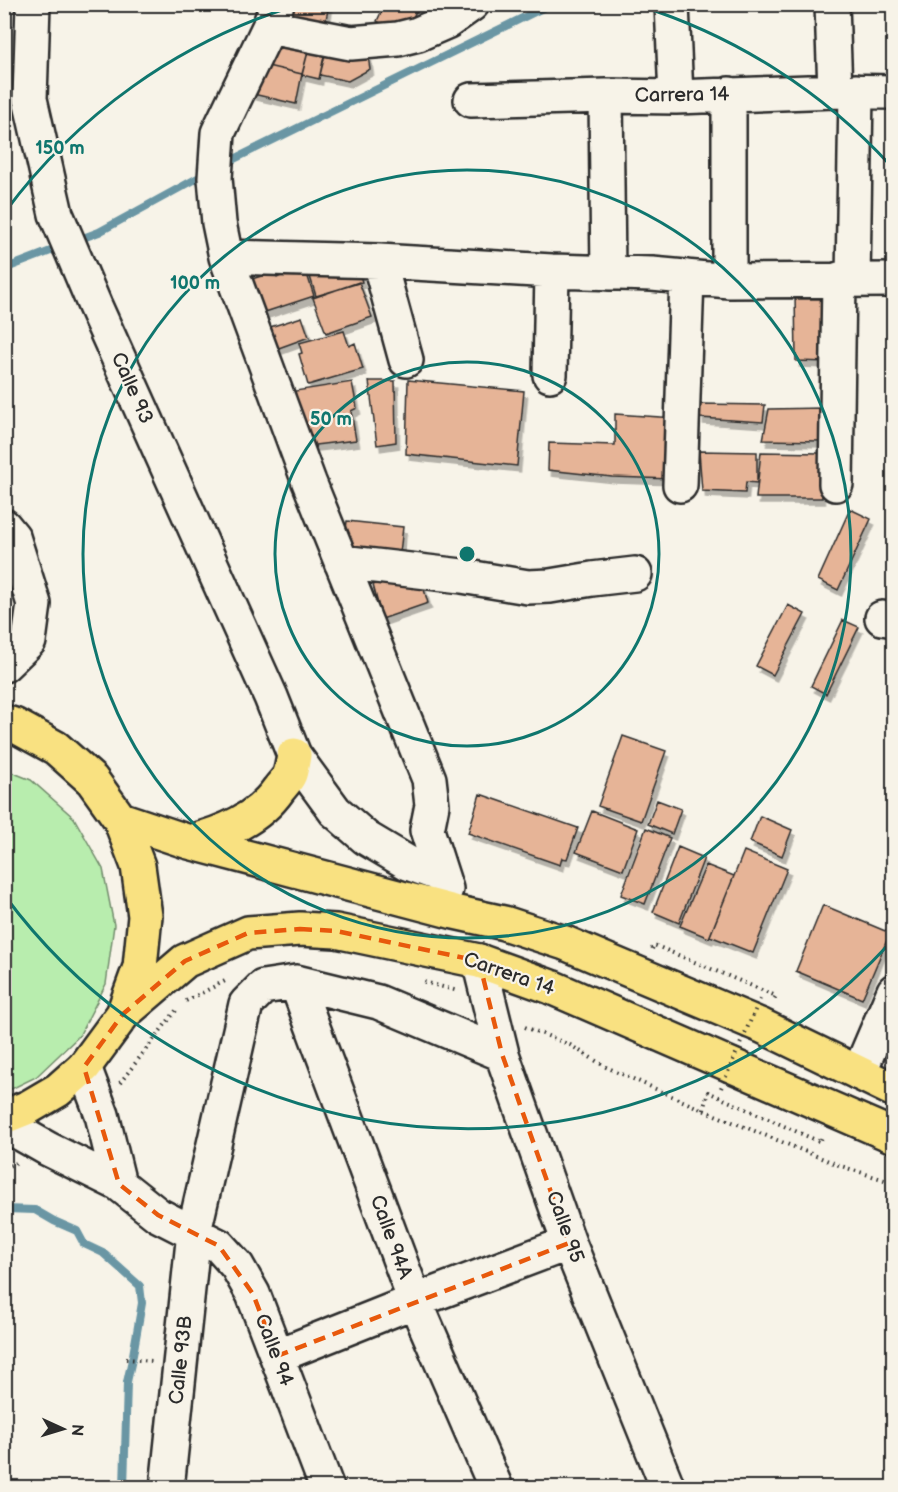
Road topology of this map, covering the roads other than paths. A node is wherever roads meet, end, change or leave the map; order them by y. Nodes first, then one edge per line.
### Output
1 (33, 4) edge
2 (472, 4) edge
3 (672, 4) edge
4 (832, 4) edge
5 (273, 16) edge
6 (845, 91) junction
7 (894, 92) edge
8 (729, 94) junction
9 (606, 96) junction
10 (676, 96) junction
11 (471, 99) dead end
12 (226, 258) junction
13 (379, 261) junction
14 (552, 271) junction
15 (608, 273) junction
16 (687, 278) junction
17 (846, 280) junction
18 (894, 280) edge
19 (729, 281) junction
20 (406, 360) dead end
21 (550, 375) dead end
22 (836, 484) dead end
23 (680, 485) dead end
24 (4, 526) edge
25 (341, 562) junction
26 (635, 574) dead end
27 (4, 665) edge
28 (4, 722) edge
29 (294, 755) junction
30 (120, 819) junction
31 (189, 842) junction
32 (441, 875) junction
33 (454, 912) junction
34 (479, 961) junction
35 (296, 982) junction
36 (894, 991) edge
37 (123, 1014) junction
38 (502, 1054) junction
39 (84, 1067) junction
40 (859, 1073) junction
41 (894, 1090) edge
42 (4, 1117) edge
43 (4, 1124) edge
44 (894, 1136) edge
45 (118, 1184) junction
46 (194, 1232) junction
47 (569, 1242) junction
48 (415, 1301) junction
49 (277, 1356) junction
50 (167, 1488) edge
51 (327, 1488) edge
52 (496, 1488) edge
53 (668, 1488) edge

1 - 29 street, Calle 93
2 - 5 street
3 - 10 street
4 - 6 street
5 - 12 street
6 - 7 street, Carrera 14
6 - 8 street, Carrera 14
6 - 17 street
8 - 10 street, Carrera 14
8 - 19 street
9 - 10 street, Carrera 14
9 - 11 street, Carrera 14
9 - 15 street
12 - 13 street
12 - 25 street
13 - 14 street
13 - 20 street
14 - 15 street
14 - 21 street
15 - 16 street
16 - 19 street
16 - 23 street
17 - 18 street
17 - 19 street
17 - 22 street
24 - 27 street
25 - 26 street
25 - 32 street
28 - 30 highway
29 - 31 highway
29 - 32 street, Calle 93
30 - 31 highway
30 - 37 highway
31 - 33 highway
32 - 33 street
33 - 40 highway
34 - 37 highway, Carrera 14
34 - 38 street, Calle 95
34 - 44 highway, Carrera 14
35 - 38 street
35 - 46 street, Calle 93B
35 - 48 street, Calle 94A
36 - 40 street
37 - 39 highway
38 - 47 street, Calle 95
39 - 42 highway
39 - 45 street
40 - 41 highway
43 - 45 street, Calle 94
45 - 46 street, Calle 94
46 - 49 street, Calle 94
46 - 50 street, Calle 93B
47 - 48 street
47 - 53 street, Calle 95
48 - 49 street
48 - 52 street, Calle 94A
49 - 51 street, Calle 94

